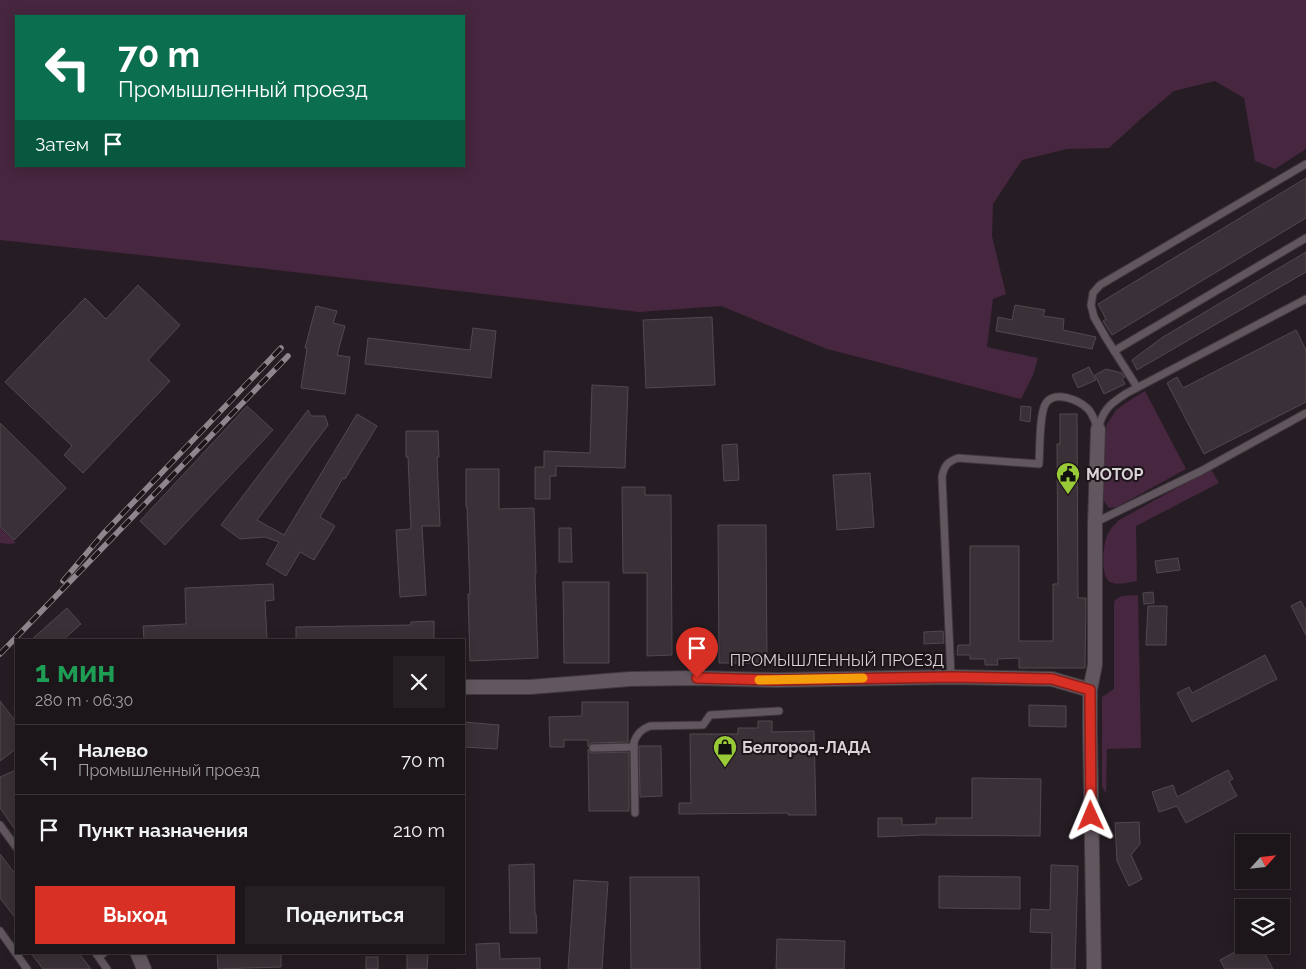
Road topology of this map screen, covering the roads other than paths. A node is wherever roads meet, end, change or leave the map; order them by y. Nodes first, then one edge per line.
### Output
1 (1306, 164) edge
2 (1306, 238) edge
3 (1306, 299) edge
4 (1114, 351) junction
5 (1137, 387) junction
6 (1306, 413) edge
7 (1098, 429) junction
8 (1095, 522) junction
9 (952, 677) junction
10 (465, 687) edge
11 (1090, 690) junction
12 (779, 711) dead end
13 (634, 747) junction
14 (593, 748) dead end
15 (635, 813) dead end
16 (0, 825) edge
17 (15, 846) edge
18 (0, 931) edge
19 (15, 952) edge
20 (16, 954) edge
21 (99, 954) edge
22 (138, 954) edge
23 (27, 969) edge
24 (107, 969) edge
25 (144, 969) edge
26 (1094, 969) edge

1 - 4 lane
2 - 4 lane
3 - 5 lane
4 - 5 lane
5 - 7 lane
6 - 8 lane
7 - 8 street
7 - 9 lane
8 - 11 street
9 - 10 street, ПРОМЫШЛЕННЫЙ ПРОЕЗД
9 - 11 street, ПРОМЫШЛЕННЫЙ ПРОЕЗД
11 - 26 street
12 - 13 lane
13 - 14 lane
13 - 15 lane
16 - 17 lane
18 - 19 lane
20 - 23 lane
21 - 24 lane
22 - 25 street

